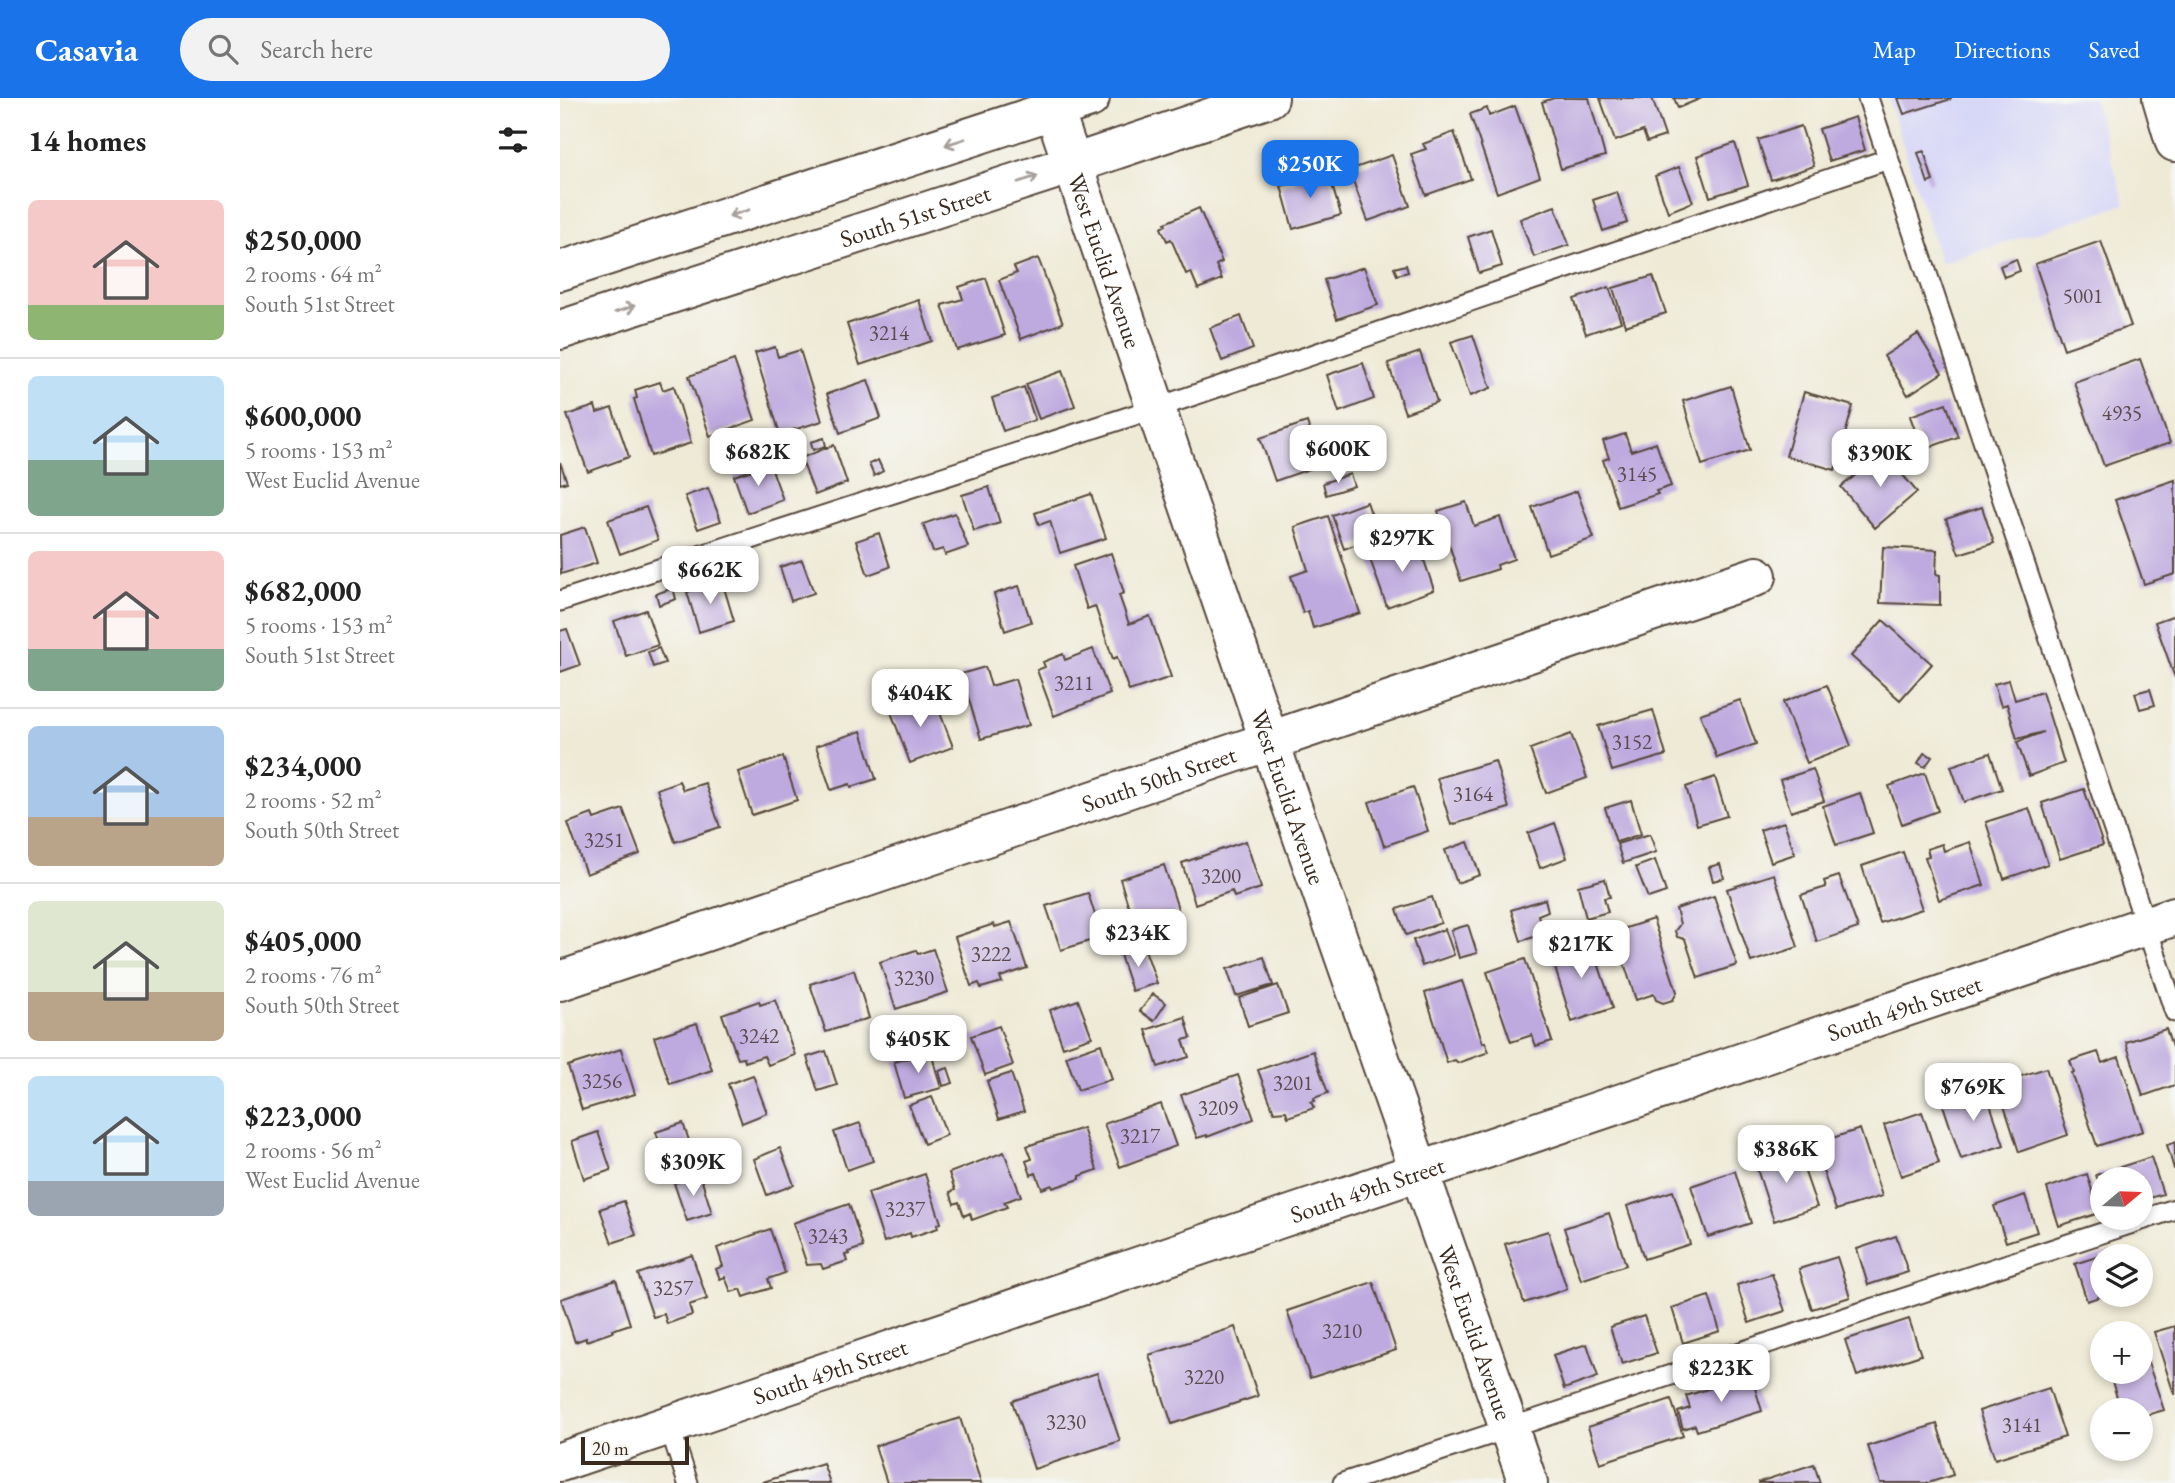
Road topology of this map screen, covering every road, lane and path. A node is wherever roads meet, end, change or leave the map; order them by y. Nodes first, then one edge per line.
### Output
1 (1090, 98) edge
2 (1269, 98) edge
3 (1868, 98) edge
4 (2162, 98) edge
5 (1050, 102) edge
6 (2175, 142) edge
7 (1888, 159) junction
8 (1073, 164) junction
9 (560, 271) edge
10 (560, 330) edge
11 (1156, 408) junction
12 (1757, 576) dead end
13 (560, 601) edge
14 (1269, 740) junction
15 (2161, 921) edge
16 (560, 981) edge
17 (2175, 1012) edge
18 (1420, 1170) junction
19 (2175, 1209) edge
20 (669, 1425) junction
21 (1510, 1430) junction
22 (560, 1462) edge
23 (688, 1483) edge
24 (1343, 1483) edge
25 (1528, 1483) edge

1 - 5 street
2 - 8 street, South 51st Street
3 - 7 lane
4 - 6 street
5 - 8 street, West Euclid Avenue
5 -> 9 street
7 - 11 lane
7 - 15 lane
10 -> 8 street, South 51st Street
8 - 11 street, West Euclid Avenue
11 - 13 lane
11 - 14 street, West Euclid Avenue
12 - 14 street, South 50th Street
14 - 16 street, South 50th Street
14 - 18 street, West Euclid Avenue
15 - 17 lane
15 - 18 street, South 49th Street
18 - 20 street, South 49th Street
18 - 21 street, West Euclid Avenue
19 - 21 lane
20 - 22 street, South 49th Street
20 - 23 lane
21 - 24 lane
21 - 25 street, West Euclid Avenue

